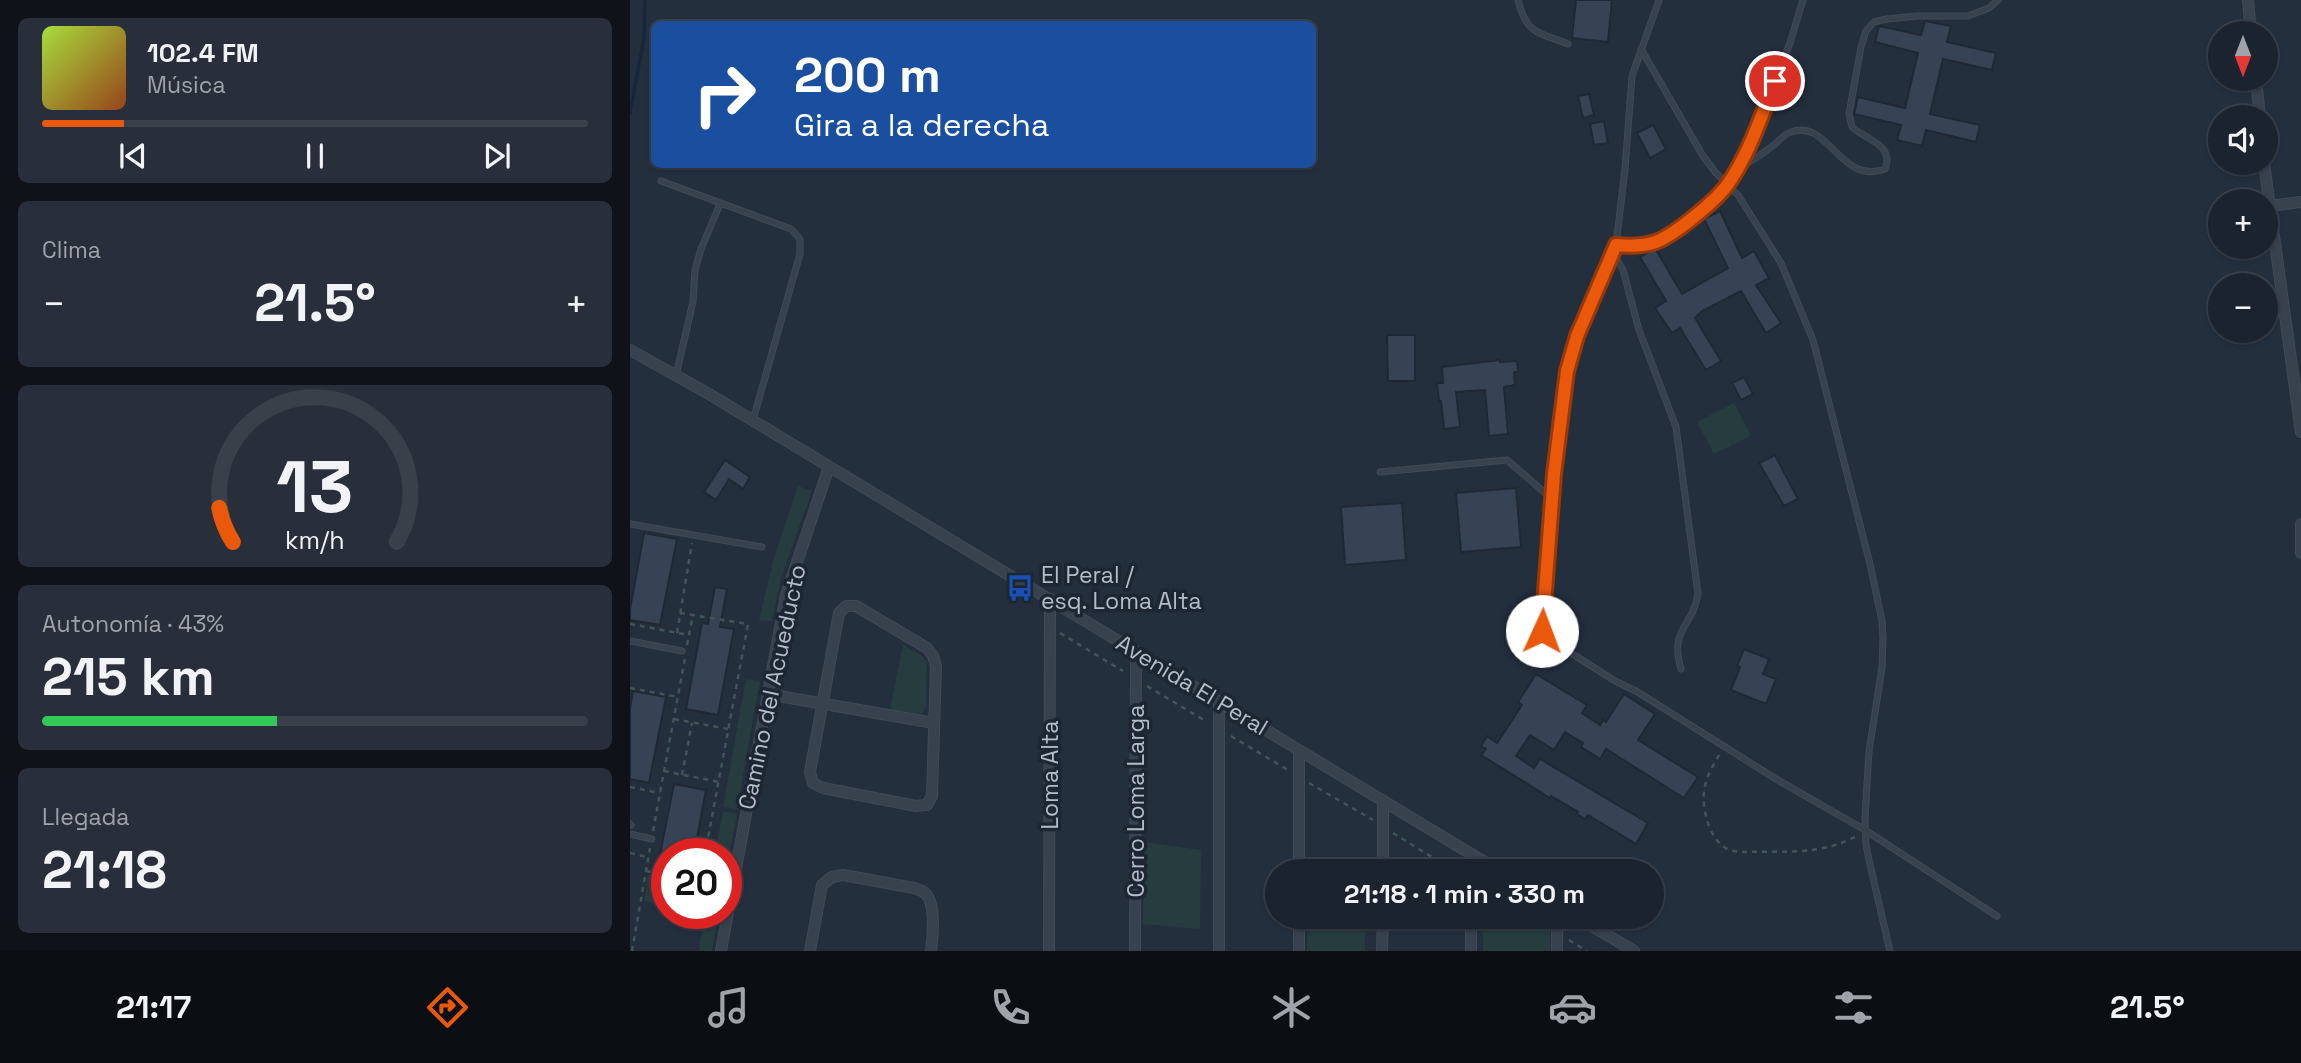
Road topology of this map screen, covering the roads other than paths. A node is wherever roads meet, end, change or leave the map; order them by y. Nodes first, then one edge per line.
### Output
1 (1518, 0) edge
2 (1659, 0) edge
3 (1802, 0) edge
4 (1998, 0) edge
5 (2248, 0) edge
6 (2250, 21) edge
7 (1568, 44) dead end
8 (1641, 49) junction
9 (1737, 169) junction
10 (661, 181) dead end
11 (1728, 184) junction
12 (2301, 202) edge
13 (720, 204) junction
14 (2278, 205) edge
15 (1616, 245) junction
16 (1613, 253) junction
17 (2277, 259) edge
18 (630, 350) edge
19 (676, 375) junction
20 (2298, 391) edge
21 (752, 421) junction
22 (2301, 432) edge
23 (830, 467) junction
24 (1380, 472) dead end
25 (1552, 499) junction
26 (630, 524) edge
27 (2301, 524) edge
28 (762, 547) dead end
29 (2301, 552) edge
30 (1050, 599) junction
31 (630, 641) edge
32 (682, 651) dead end
33 (1136, 651) junction
34 (1681, 669) dead end
35 (767, 694) junction
36 (1219, 702) junction
37 (823, 704) junction
38 (934, 723) junction
39 (1299, 750) junction
40 (1383, 800) junction
41 (1865, 830) junction
42 (630, 834) edge
43 (651, 839) edge
44 (1472, 854) junction
45 (1299, 859) edge
46 (1383, 859) edge
47 (1472, 859) edge
48 (1480, 859) edge
49 (1997, 916) dead end
50 (1299, 929) edge
51 (1382, 929) edge
52 (1471, 929) edge
53 (1558, 929) edge
54 (1597, 929) edge
55 (720, 951) edge
56 (810, 951) edge
57 (931, 951) edge
58 (1049, 951) edge
59 (1135, 951) edge
60 (1219, 951) edge
61 (1299, 951) edge
62 (1382, 951) edge
63 (1471, 951) edge
64 (1558, 951) edge
65 (1634, 951) edge
66 (1890, 951) edge

1 - 7 lane
2 - 8 lane
3 - 9 lane
4 - 9 lane
5 - 6 street
8 - 11 lane
8 - 15 lane
9 - 11 lane
10 - 13 lane
11 - 15 lane
11 - 41 lane
12 - 14 street
13 - 19 lane
13 - 21 lane
15 - 16 lane
16 - 25 lane
16 - 34 lane
17 - 20 street
18 - 19 street, Avenida El Peral
19 - 21 street, Avenida El Peral
20 - 22 street
21 - 23 street, Avenida El Peral
23 - 30 street, Avenida El Peral
23 - 35 street, Camino del Acueducto
24 - 25 lane
25 - 41 lane
26 - 28 lane
27 - 29 street
30 - 33 street, Avenida El Peral
30 - 58 street, Loma Alta
31 - 32 lane
33 - 36 street, Avenida El Peral
33 - 59 street, Cerro Loma Larga
35 - 37 street
35 - 55 street, Camino del Acueducto
36 - 39 street, Avenida El Peral
36 - 60 street
37 - 38 street
37 - 38 street
37 - 38 street
39 - 40 street, Avenida El Peral
39 - 45 street
40 - 44 street, Avenida El Peral
40 - 46 street
41 - 49 lane
41 - 66 lane
42 - 43 lane
44 - 47 street
44 - 48 street, Avenida El Peral
50 - 61 street
51 - 62 street
52 - 63 street
53 - 64 street
54 - 65 street
56 - 57 street

